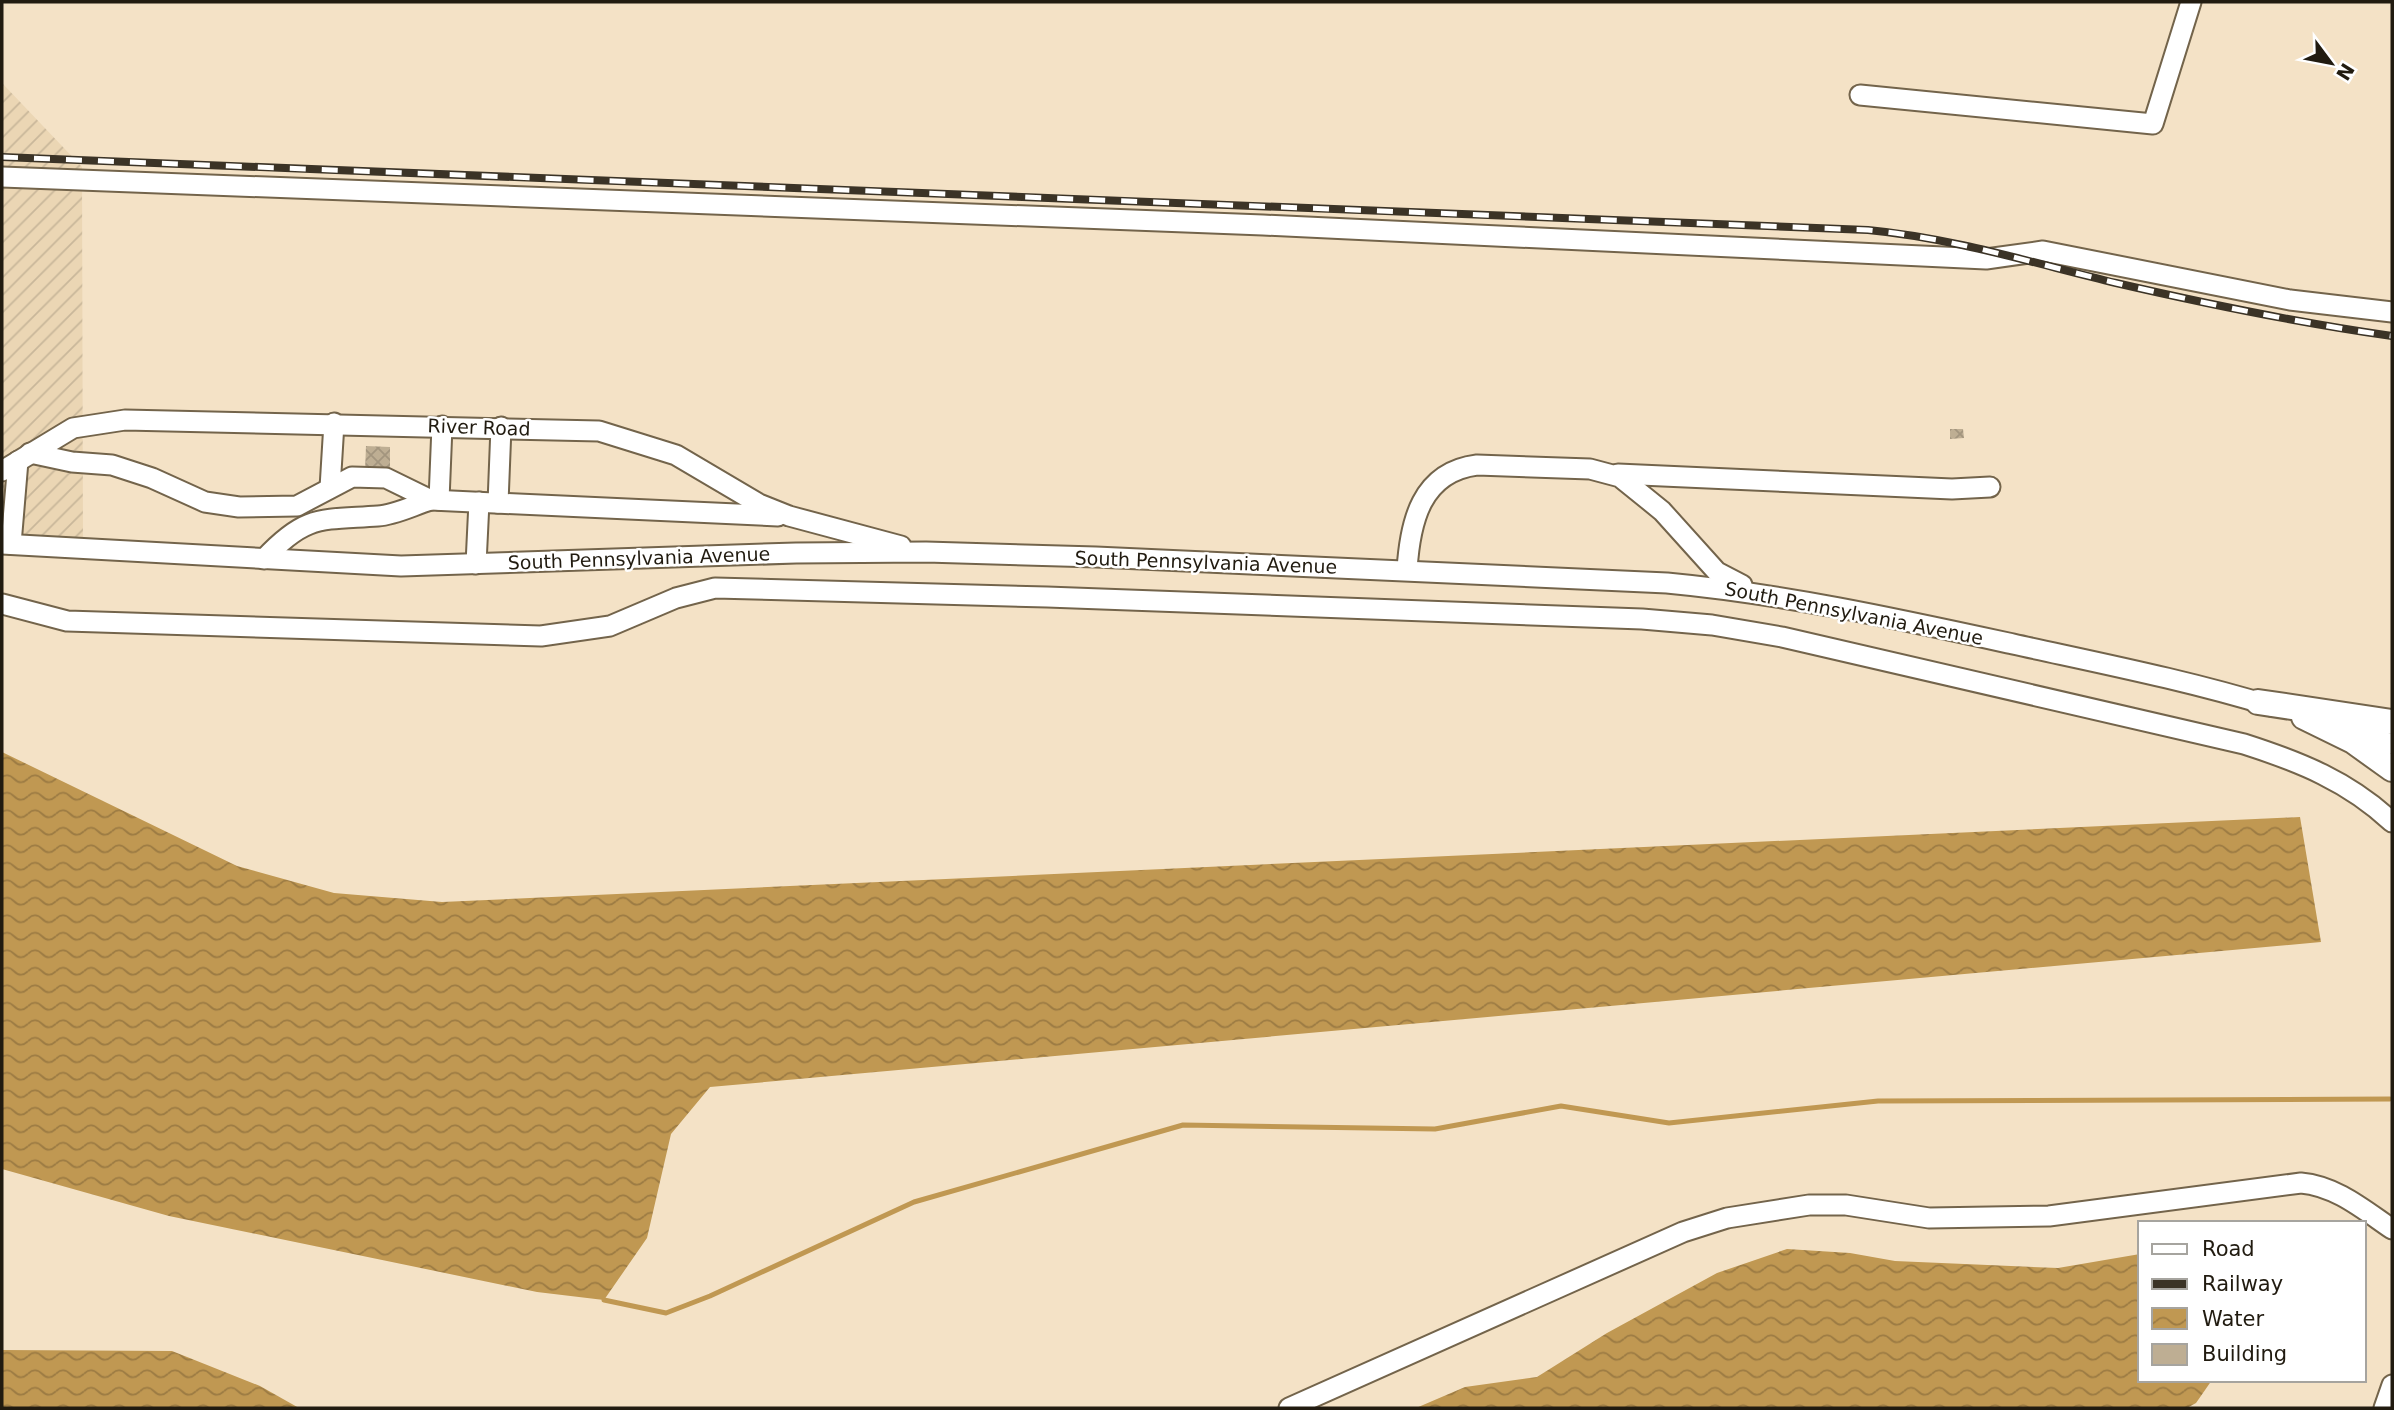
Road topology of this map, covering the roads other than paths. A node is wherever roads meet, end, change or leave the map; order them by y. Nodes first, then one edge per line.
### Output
1 (2191, 2) edge
2 (1860, 95) dead end
3 (2, 177) edge
4 (2392, 312) edge
5 (334, 423) junction
6 (442, 426) junction
7 (501, 427) junction
8 (17, 462) edge
9 (1609, 474) junction
10 (1990, 487) dead end
11 (330, 488) junction
12 (435, 500) junction
13 (488, 502) junction
14 (789, 516) junction
15 (7, 544) edge
16 (926, 552) junction
17 (264, 559) junction
18 (476, 564) junction
19 (1407, 570) junction
20 (1776, 596) junction
21 (2, 604) edge
22 (2258, 702) junction
23 (2300, 715) junction
24 (2392, 722) edge
25 (2392, 744) edge
26 (2392, 769) edge
27 (2392, 822) edge
28 (2392, 1229) edge
29 (2392, 1385) edge
30 (1289, 1408) edge
31 (2384, 1408) edge

1 - 2 street
3 - 4 street
5 - 6 street, River Road
5 - 8 street, River Road
5 - 11 street
6 - 7 street, River Road
6 - 12 street
7 - 13 street
7 - 14 street, River Road
8 - 11 street
8 - 15 street
9 - 10 street
9 - 19 street
9 - 20 street
11 - 12 street
12 - 13 street
12 - 17 street
13 - 14 street
13 - 18 street
14 - 16 street, River Road
15 - 17 street, South Pennsylvania Avenue
16 - 18 street, South Pennsylvania Avenue
16 - 19 street, South Pennsylvania Avenue
17 - 18 street, South Pennsylvania Avenue
19 - 20 street, South Pennsylvania Avenue
20 - 22 street, South Pennsylvania Avenue
21 - 27 street
22 - 23 street, South Pennsylvania Avenue
22 - 24 main road
23 - 25 street, South Pennsylvania Avenue
23 - 26 main road
28 - 30 street
29 - 31 street

